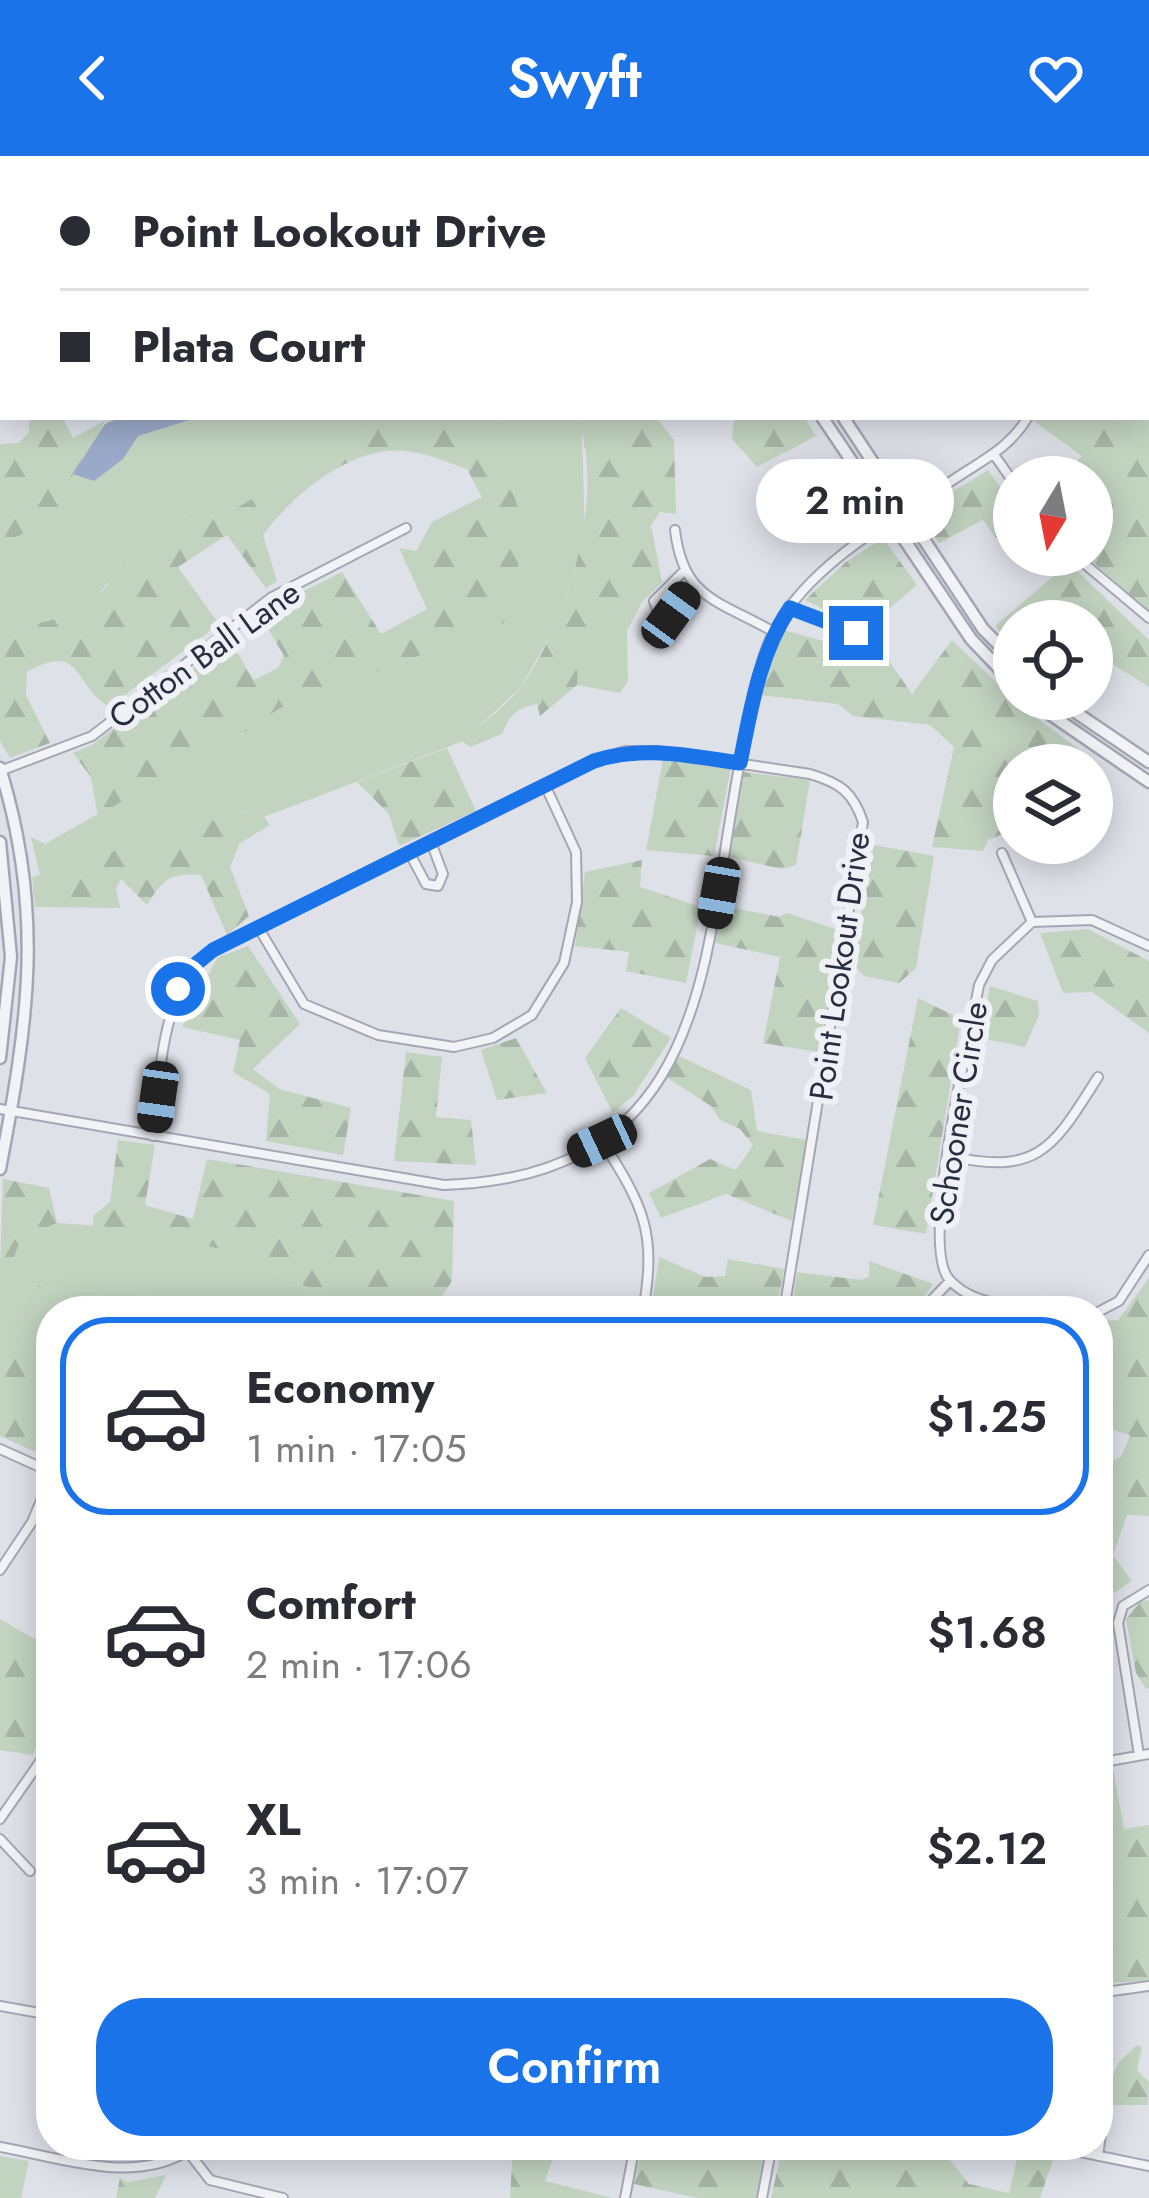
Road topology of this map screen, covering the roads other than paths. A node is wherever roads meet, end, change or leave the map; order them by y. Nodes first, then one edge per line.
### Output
1 (824, 420) edge
2 (845, 420) edge
3 (1025, 420) edge
4 (995, 456) edge
5 (993, 457) edge
6 (907, 509) junction
7 (892, 519) junction
8 (406, 528) dead end
9 (675, 530) dead end
10 (682, 573) junction
11 (1100, 576) edge
12 (693, 585) junction
13 (790, 608) junction
14 (1149, 618) edge
15 (774, 632) junction
16 (856, 633) dead end
17 (993, 639) edge
18 (993, 662) edge
19 (1059, 720) edge
20 (1087, 720) edge
21 (1149, 762) edge
22 (740, 763) junction
23 (0, 770) edge
24 (1149, 782) edge
25 (545, 785) junction
26 (430, 842) junction
27 (21, 844) junction
28 (1, 845) edge
29 (410, 852) junction
30 (1007, 864) edge
31 (1032, 922) junction
32 (258, 927) junction
33 (1149, 946) edge
34 (0, 1058) edge
35 (1099, 1077) dead end
36 (6, 1110) edge
37 (153, 1136) junction
38 (602, 1141) junction
39 (949, 1156) junction
40 (0, 1169) edge
41 (1149, 1255) edge
42 (950, 1281) junction
43 (646, 1296) edge
44 (786, 1296) edge
45 (936, 1296) edge
46 (974, 1296) edge
47 (1113, 1304) edge
48 (0, 1449) edge
49 (36, 1467) edge
50 (36, 1512) edge
51 (0, 1570) edge
52 (1149, 1590) edge
53 (1144, 1755) edge
54 (1113, 1760) edge
55 (36, 1767) edge
56 (0, 1819) edge
57 (0, 1839) edge
58 (30, 1871) dead end
59 (1149, 1986) edge
60 (1113, 1992) edge
61 (0, 2006) edge
62 (36, 2012) edge
63 (0, 2147) edge
64 (36, 2153) edge
65 (1113, 2159) edge
66 (77, 2160) edge
67 (164, 2160) edge
68 (195, 2160) edge
69 (632, 2160) edge
70 (769, 2160) edge
71 (1149, 2166) edge
72 (284, 2198) edge
73 (625, 2198) edge
74 (762, 2198) edge

1 - 7 street
2 - 6 street
3 - 4 street
5 - 6 street
6 - 7 street
6 - 17 street
7 - 13 street
7 - 18 street
8 - 23 street, Cotton Ball Lane
9 - 10 street
10 - 12 street
10 - 12 street
11 - 14 street
12 - 15 street
13 - 15 street
13 - 16 street
15 - 22 street
19 - 24 street
20 - 21 street
22 - 25 street, Point Lookout Drive
22 - 38 street
22 - 44 street, Point Lookout Drive
23 - 27 street
25 - 26 street, Point Lookout Drive
25 - 32 street
26 - 29 street, Point Lookout Drive
26 - 29 street
27 - 28 street
27 - 36 street
28 - 34 street
29 - 32 street, Point Lookout Drive
30 - 31 street
31 - 33 street
31 - 39 street, Schooner Circle
32 - 37 street, Point Lookout Drive
35 - 39 street
36 - 37 street
36 - 40 street
37 - 38 street
38 - 43 street
39 - 42 street, Schooner Circle
41 - 47 street
42 - 45 street
42 - 46 street
48 - 49 street
50 - 51 street
52 - 53 street
53 - 54 street
55 - 56 street
57 - 58 street
59 - 60 street
61 - 62 street
63 - 64 street
65 - 71 street
66 - 67 street
68 - 72 street
69 - 73 street
70 - 74 street

